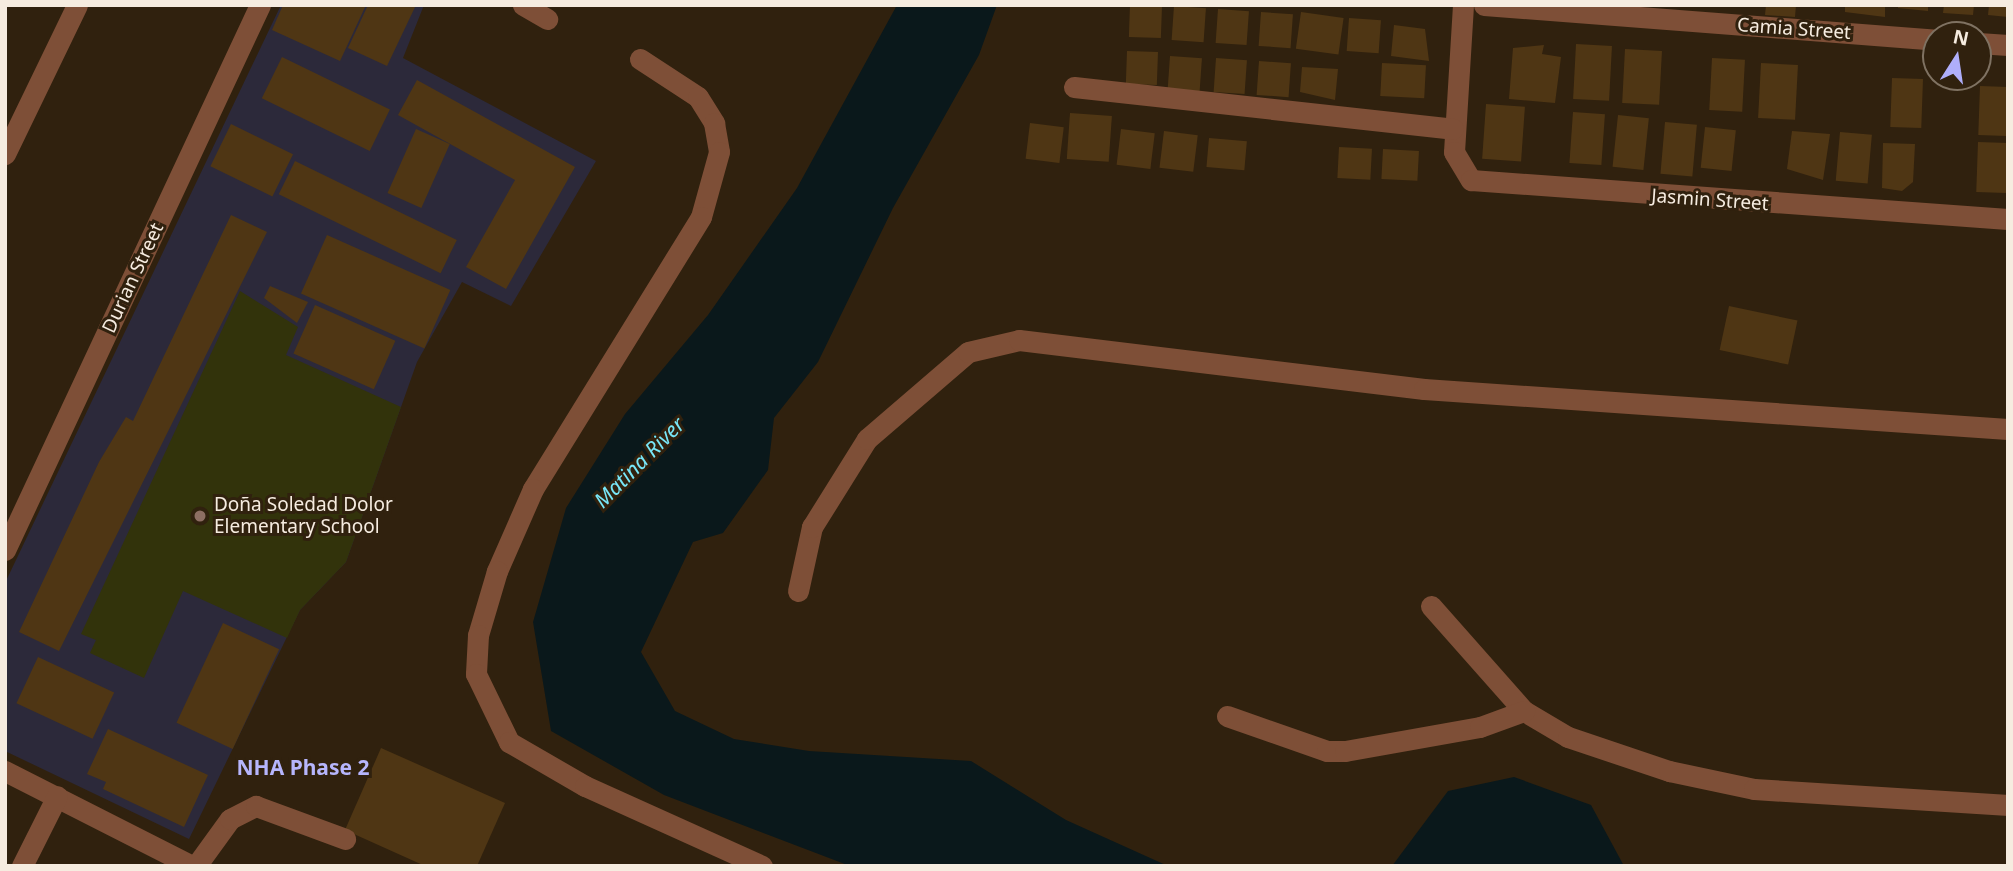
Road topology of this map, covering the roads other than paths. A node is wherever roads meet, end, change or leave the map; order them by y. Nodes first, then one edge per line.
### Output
1 (77, 5) edge
2 (260, 5) edge
3 (523, 5) edge
4 (1463, 5) edge
5 (1484, 5) edge
6 (547, 19) dead end
7 (1922, 39) edge
8 (640, 59) dead end
9 (1074, 87) dead end
10 (1453, 129) junction
11 (5, 155) edge
12 (2008, 219) edge
13 (2008, 429) edge
14 (6, 549) edge
15 (798, 591) dead end
16 (1431, 606) dead end
17 (1524, 711) junction
18 (1227, 716) dead end
19 (5, 771) edge
20 (57, 796) junction
21 (2008, 805) edge
22 (345, 839) dead end
23 (170, 861) edge
24 (22, 866) edge
25 (194, 866) edge
26 (762, 866) edge

1 - 11 street
2 - 14 street, Durian Street
3 - 6 street
4 - 10 street
5 - 7 street, Camia Street
8 - 26 street
9 - 10 street
10 - 12 street, Jasmin Street
13 - 15 street
16 - 17 street
17 - 18 street
17 - 21 street
19 - 20 street
20 - 23 street
20 - 24 street
22 - 25 street
23 - 25 street

